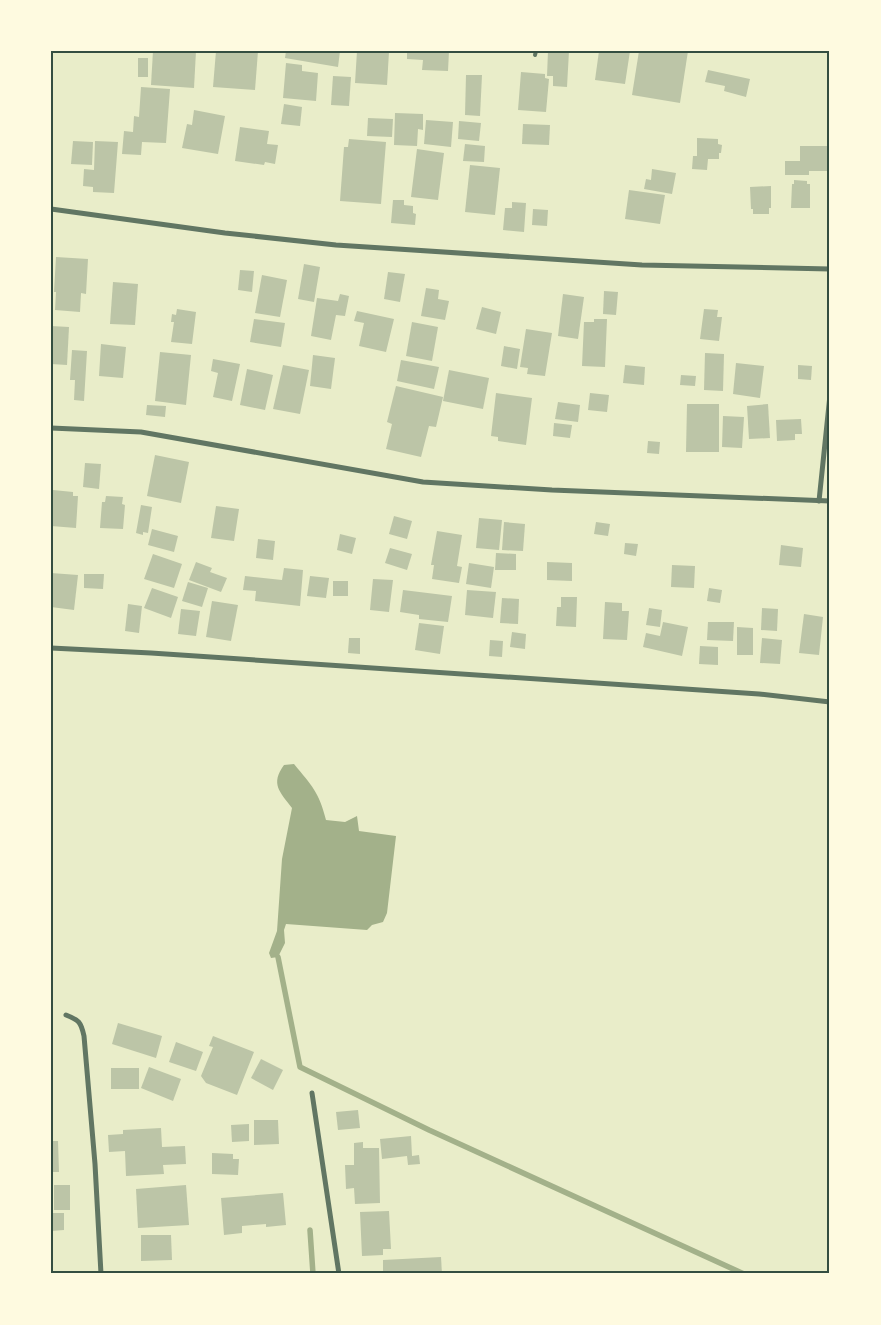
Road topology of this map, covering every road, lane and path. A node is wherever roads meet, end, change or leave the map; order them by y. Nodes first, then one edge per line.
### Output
1 (51, 210) edge
2 (830, 270) edge
3 (830, 395) edge
4 (51, 428) edge
5 (819, 501) junction
6 (830, 501) edge
7 (51, 648) edge
8 (830, 702) edge
9 (66, 1015) dead end
10 (312, 1093) dead end
11 (101, 1274) edge
12 (339, 1274) edge

1 - 2 street
3 - 5 street
4 - 5 street
5 - 6 street
7 - 8 street
9 - 11 street
10 - 12 street

